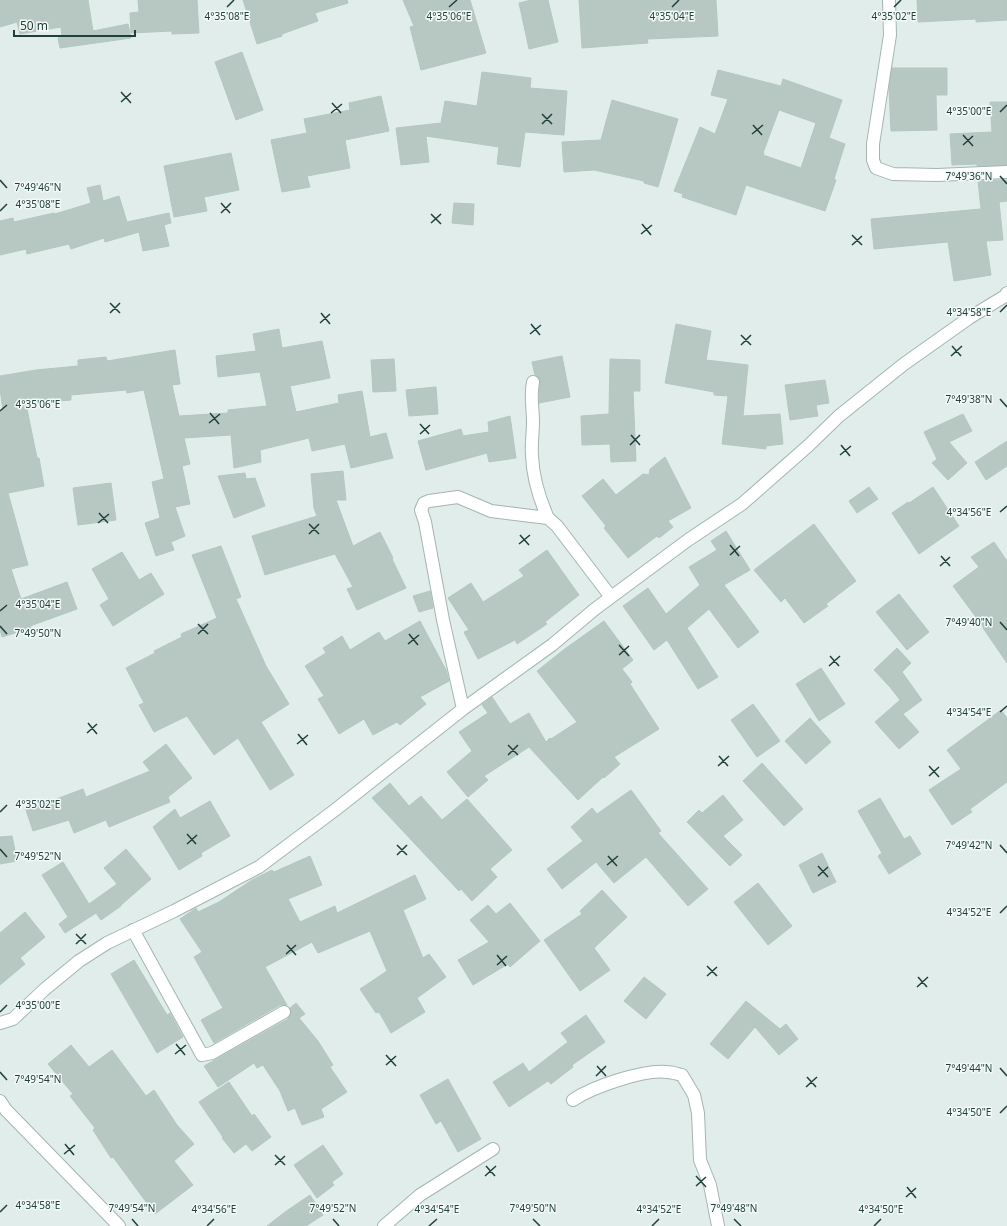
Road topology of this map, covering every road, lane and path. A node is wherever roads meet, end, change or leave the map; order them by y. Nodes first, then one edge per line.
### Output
1 (890, 0) edge
2 (1007, 172) edge
3 (1007, 293) edge
4 (533, 382) dead end
5 (548, 518) junction
6 (611, 597) junction
7 (463, 709) junction
8 (134, 930) junction
9 (284, 1012) dead end
10 (0, 1023) edge
11 (573, 1100) dead end
12 (0, 1101) edge
13 (493, 1149) dead end
14 (119, 1226) edge
15 (384, 1226) edge
16 (718, 1226) edge

1 - 2 street
3 - 6 street
4 - 5 street
5 - 6 street
5 - 7 street
6 - 7 street
7 - 8 street
8 - 9 street
8 - 10 street
11 - 16 street
12 - 14 street
13 - 15 street

